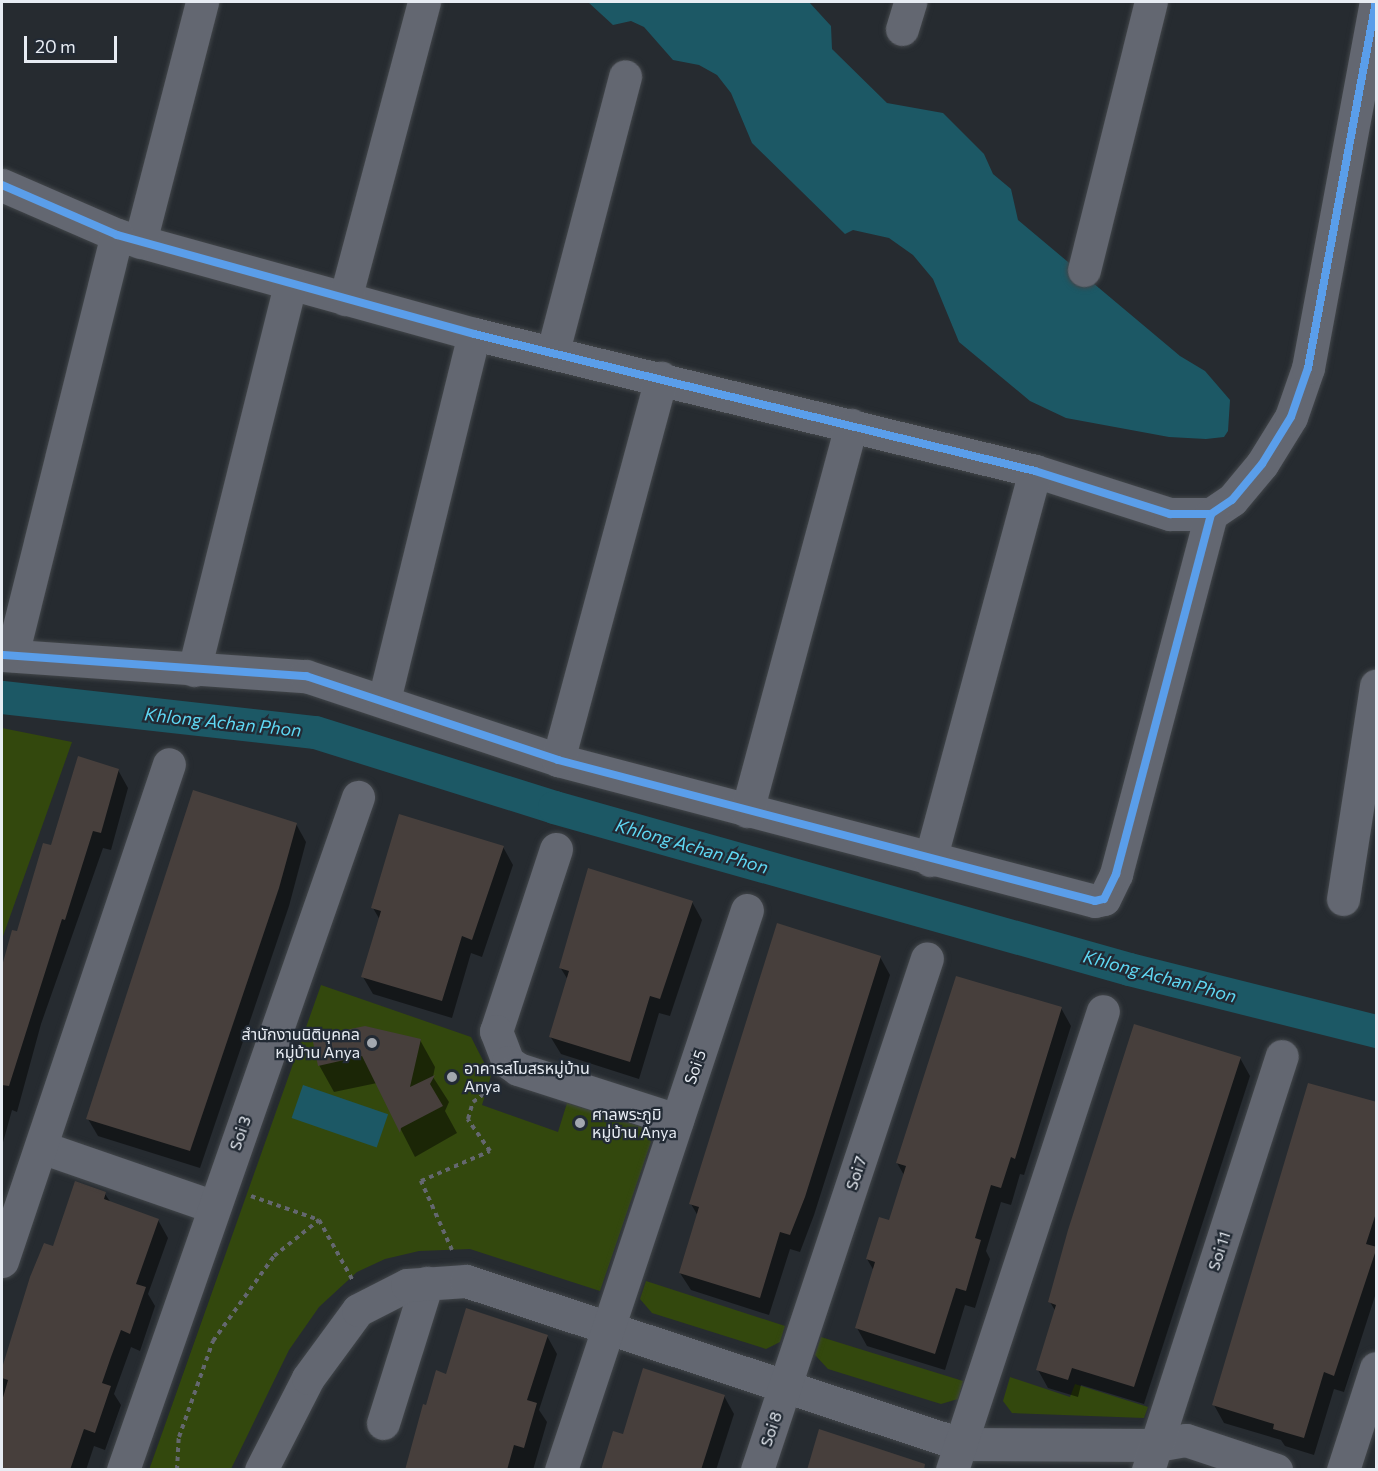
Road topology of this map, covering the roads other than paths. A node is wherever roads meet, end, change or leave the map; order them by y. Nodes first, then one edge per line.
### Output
1 (202, 2) edge
2 (424, 2) edge
3 (1151, 2) edge
4 (1376, 2) edge
5 (624, 76) dead end
6 (2, 185) edge
7 (129, 238) junction
8 (1084, 270) dead end
9 (290, 284) junction
10 (345, 298) junction
11 (474, 334) junction
12 (553, 351) junction
13 (661, 378) junction
14 (851, 425) junction
15 (1035, 471) junction
16 (1211, 514) junction
17 (7, 655) edge
18 (194, 670) junction
19 (1377, 686) edge
20 (384, 700) junction
21 (558, 760) junction
22 (169, 764) dead end
23 (358, 797) dead end
24 (747, 811) junction
25 (556, 849) dead end
26 (930, 860) junction
27 (1343, 899) dead end
28 (747, 910) dead end
29 (927, 958) dead end
30 (1103, 1011) dead end
31 (1282, 1056) dead end
32 (677, 1120) junction
33 (41, 1147) junction
34 (218, 1196) junction
35 (2, 1261) edge
36 (427, 1282) junction
37 (608, 1326) junction
38 (1377, 1368) edge
39 (785, 1389) junction
40 (383, 1423) dead end
41 (956, 1457) edge
42 (1152, 1457) edge
43 (123, 1470) edge
44 (261, 1470) edge
45 (561, 1470) edge
46 (757, 1470) edge
47 (1276, 1470) edge
48 (1343, 1470) edge

1 - 7 street
2 - 10 street
3 - 8 street
4 - 16 street
5 - 12 street
6 - 7 street
7 - 9 street
7 - 17 street
9 - 10 street
9 - 18 street
10 - 11 street
11 - 12 street
11 - 20 street
12 - 13 street
13 - 14 street
13 - 21 street
14 - 15 street
14 - 24 street
15 - 16 street
15 - 26 street
16 - 26 street
17 - 18 street
18 - 20 street
19 - 27 street
20 - 21 street
21 - 24 street
22 - 33 street
23 - 34 street, Soi 3
24 - 26 street
25 - 32 street
28 - 32 street, Soi 5
29 - 39 street, Soi 7
30 - 41 street
31 - 42 street, Soi 11
32 - 37 street, Soi 5
33 - 34 street
33 - 35 street
34 - 43 street, Soi 3
36 - 37 street
36 - 40 street
36 - 44 street
37 - 39 street
37 - 45 street, Soi 5
38 - 48 street
39 - 41 street
39 - 46 street, Soi 8
41 - 42 street
42 - 47 street

